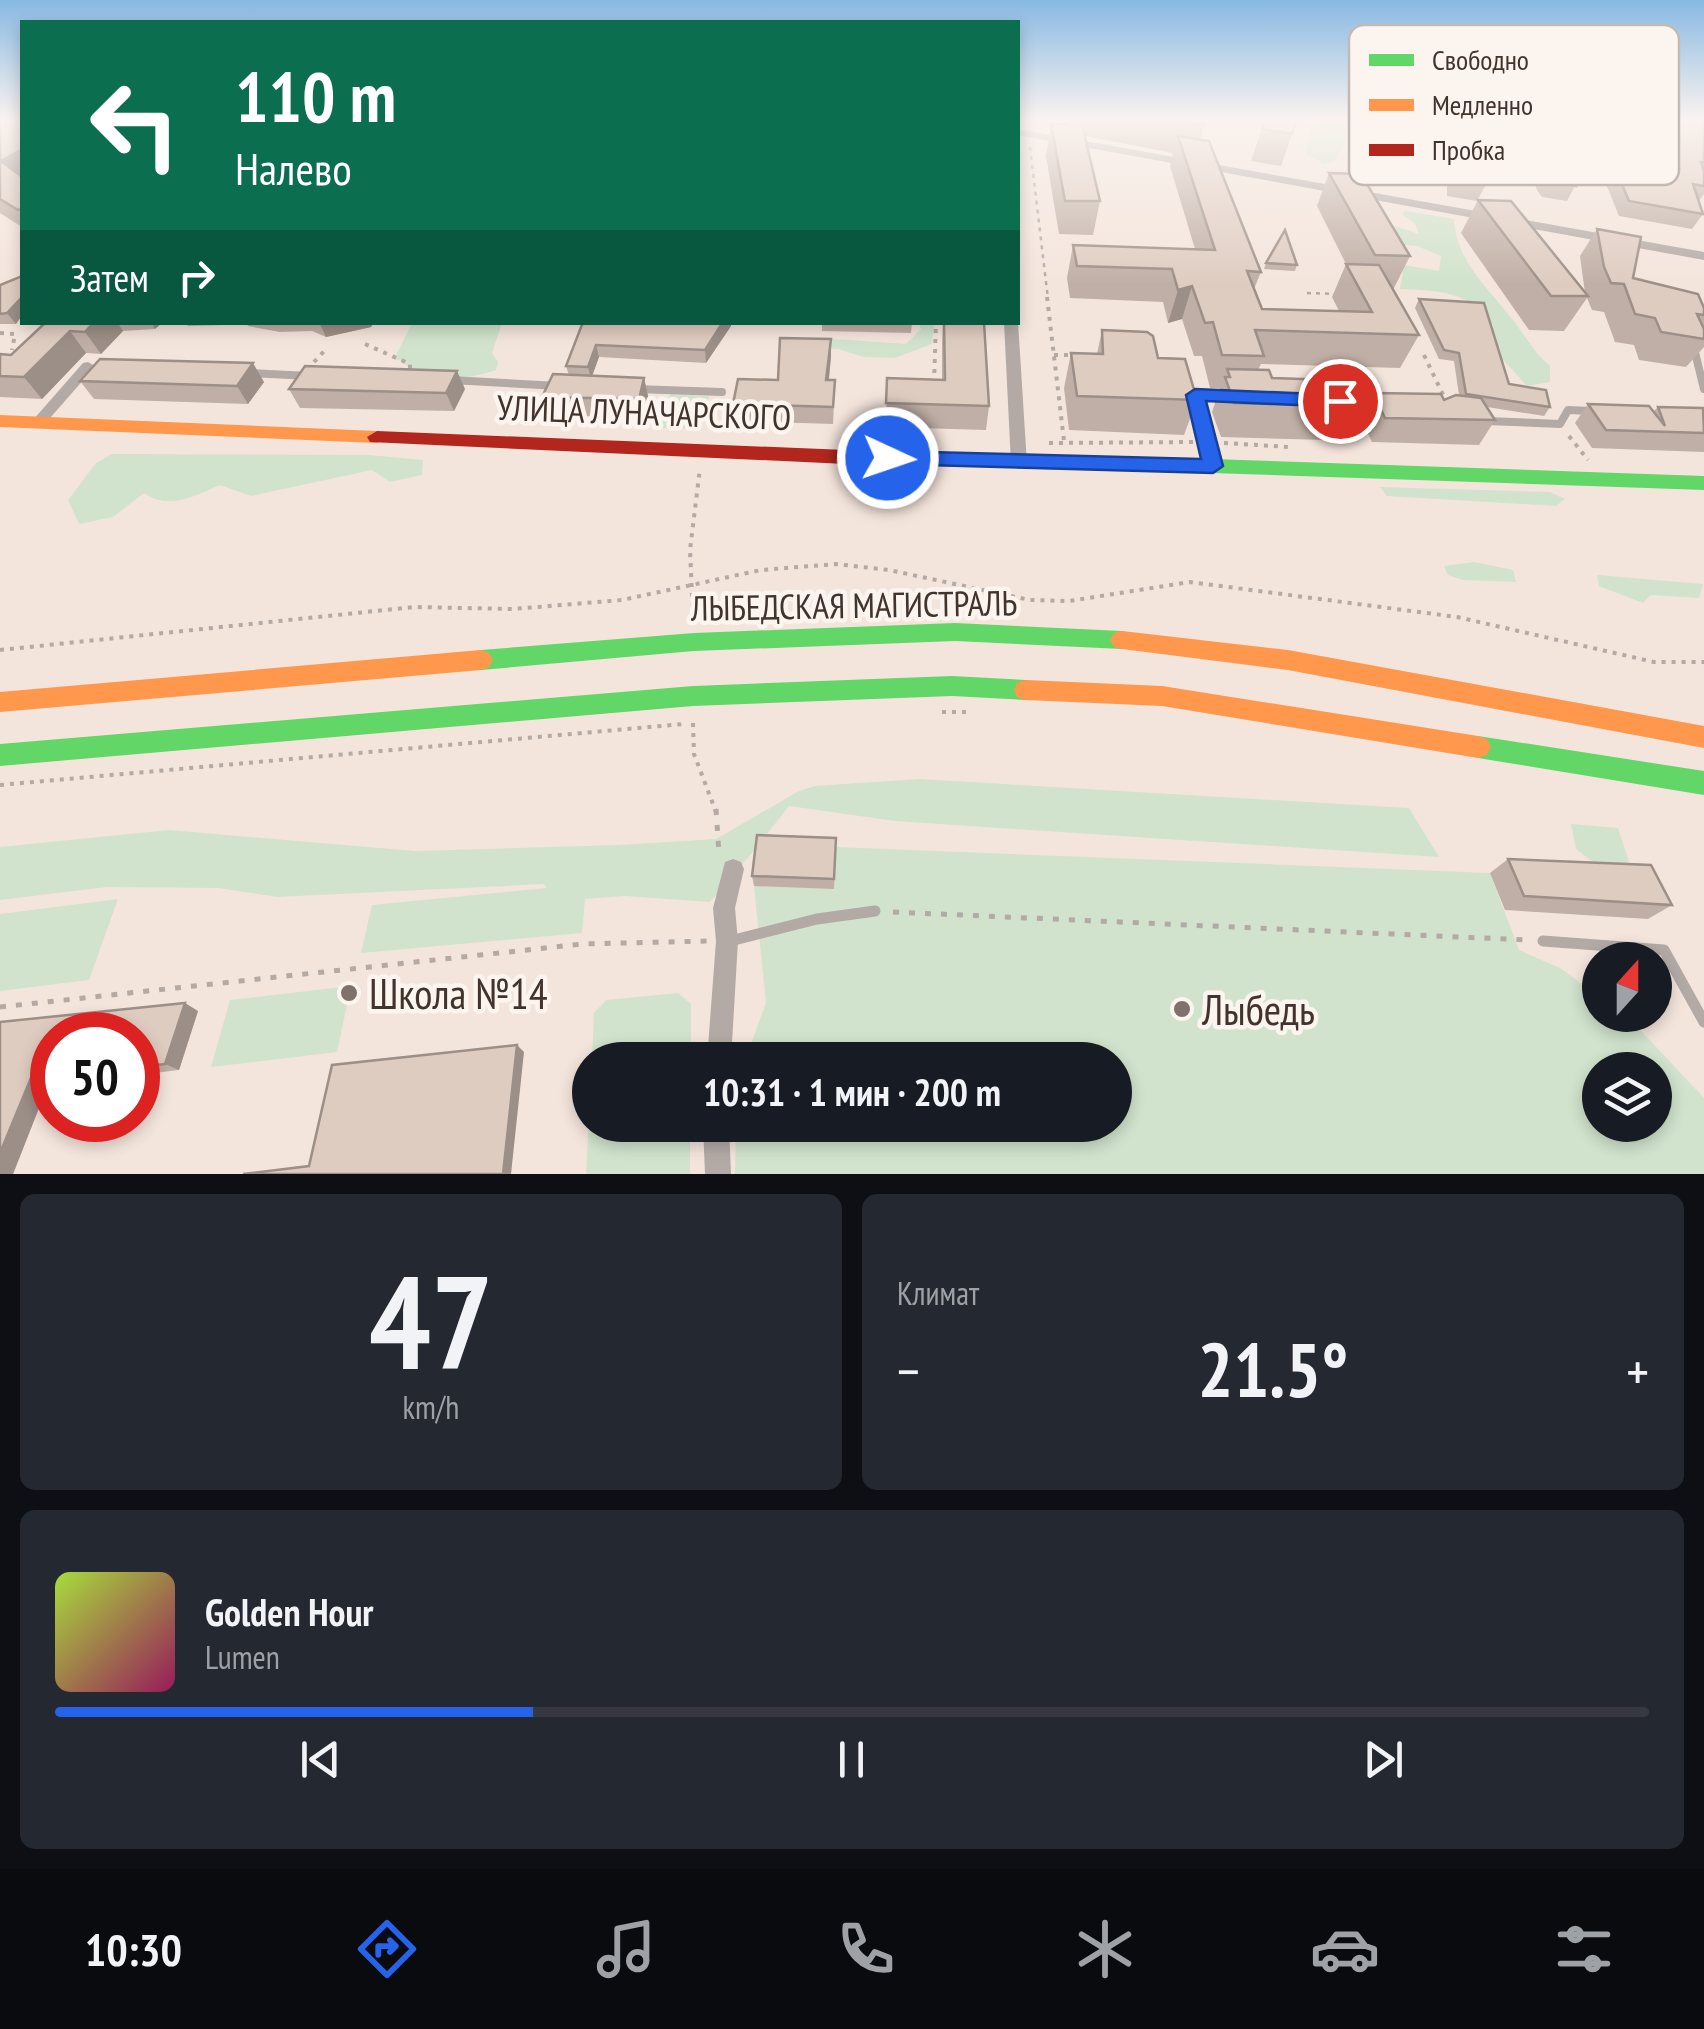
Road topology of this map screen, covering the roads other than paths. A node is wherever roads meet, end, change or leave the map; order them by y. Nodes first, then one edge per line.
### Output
1 (1254, 175) edge
2 (1704, 256) edge
3 (1011, 325) edge
4 (1692, 341) edge
5 (88, 366) joint
6 (106, 367) edge
7 (237, 373) edge
8 (312, 376) edge
9 (410, 378) edge
10 (568, 386) edge
11 (626, 389) edge
12 (1704, 389) edge
13 (722, 392) dead end
14 (1232, 396) edge
15 (1322, 400) edge
16 (1394, 403) edge
17 (1448, 405) edge
18 (1606, 411) edge
19 (0, 421) edge
20 (38, 423) junction
21 (1019, 464) junction
22 (1213, 466) junction
23 (1704, 483) edge
24 (0, 702) edge
25 (1704, 736) edge
26 (0, 756) edge
27 (1704, 782) edge
28 (727, 866) road end
29 (874, 912) road end
30 (727, 941) junction
31 (1543, 941) road end
32 (1704, 1022) edge
33 (720, 1042) edge
34 (717, 1142) edge
35 (718, 1174) edge

1 - 2 street
3 - 21 street
4 - 12 lane
5 - 6 lane
5 - 20 street
7 - 8 lane
9 - 10 lane
11 - 13 lane
14 - 22 lane
15 - 16 lane
17 - 18 lane
19 - 20 main road, УЛИЦА ЛУНАЧАРСКОГО
20 - 21 main road, УЛИЦА ЛУНАЧАРСКОГО
21 - 22 main road, УЛИЦА ЛУНАЧАРСКОГО
22 - 23 main road, УЛИЦА ЛУНАЧАРСКОГО
24 - 25 main road, ЛЫБЕДСКАЯ МАГИСТРАЛЬ
26 - 27 main road
28 - 30 street
29 - 30 lane
30 - 33 street
31 - 32 lane
34 - 35 street

